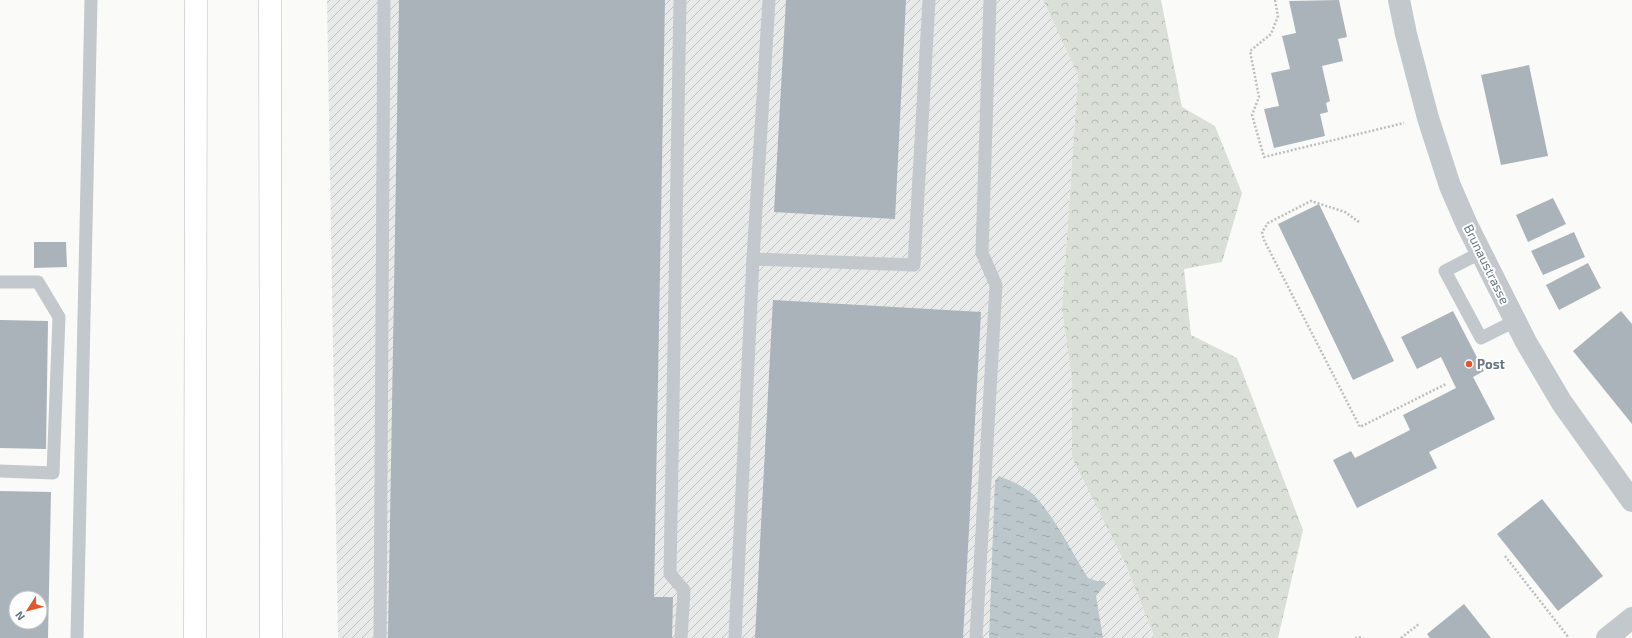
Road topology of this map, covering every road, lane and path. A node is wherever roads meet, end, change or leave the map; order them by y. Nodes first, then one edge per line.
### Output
1 (92, 0) edge
2 (196, 0) edge
3 (270, 0) edge
4 (384, 0) edge
5 (680, 0) edge
6 (769, 0) edge
7 (929, 0) edge
8 (990, 0) edge
9 (1275, 0) edge
10 (1399, 0) edge
11 (1428, 118) junction
12 (1359, 222) dead end
13 (1482, 252) junction
14 (753, 259) junction
15 (0, 282) edge
16 (1515, 321) junction
17 (1446, 384) dead end
18 (0, 471) edge
19 (1632, 501) edge
20 (1505, 556) dead end
21 (1632, 618) edge
22 (1419, 624) dead end
23 (77, 638) edge
24 (196, 638) edge
25 (270, 638) edge
26 (380, 638) edge
27 (681, 638) edge
28 (735, 638) edge
29 (976, 638) edge
30 (1355, 638) edge
31 (1363, 638) edge
32 (1402, 638) edge
33 (1569, 638) edge
34 (1608, 638) edge

1 - 23 lane
2 - 24 highway
3 - 25 highway
4 - 26 lane
5 - 27 lane
6 - 14 lane
7 - 14 lane
8 - 29 lane
9 - 11 path
10 - 11 street, Brunaustrasse
11 - 13 street, Brunaustrasse
12 - 17 path
13 - 16 street, Brunaustrasse
13 - 16 lane
14 - 28 lane
15 - 18 lane
16 - 19 street, Brunaustrasse
20 - 33 path
21 - 34 street
22 - 32 path
30 - 31 path

